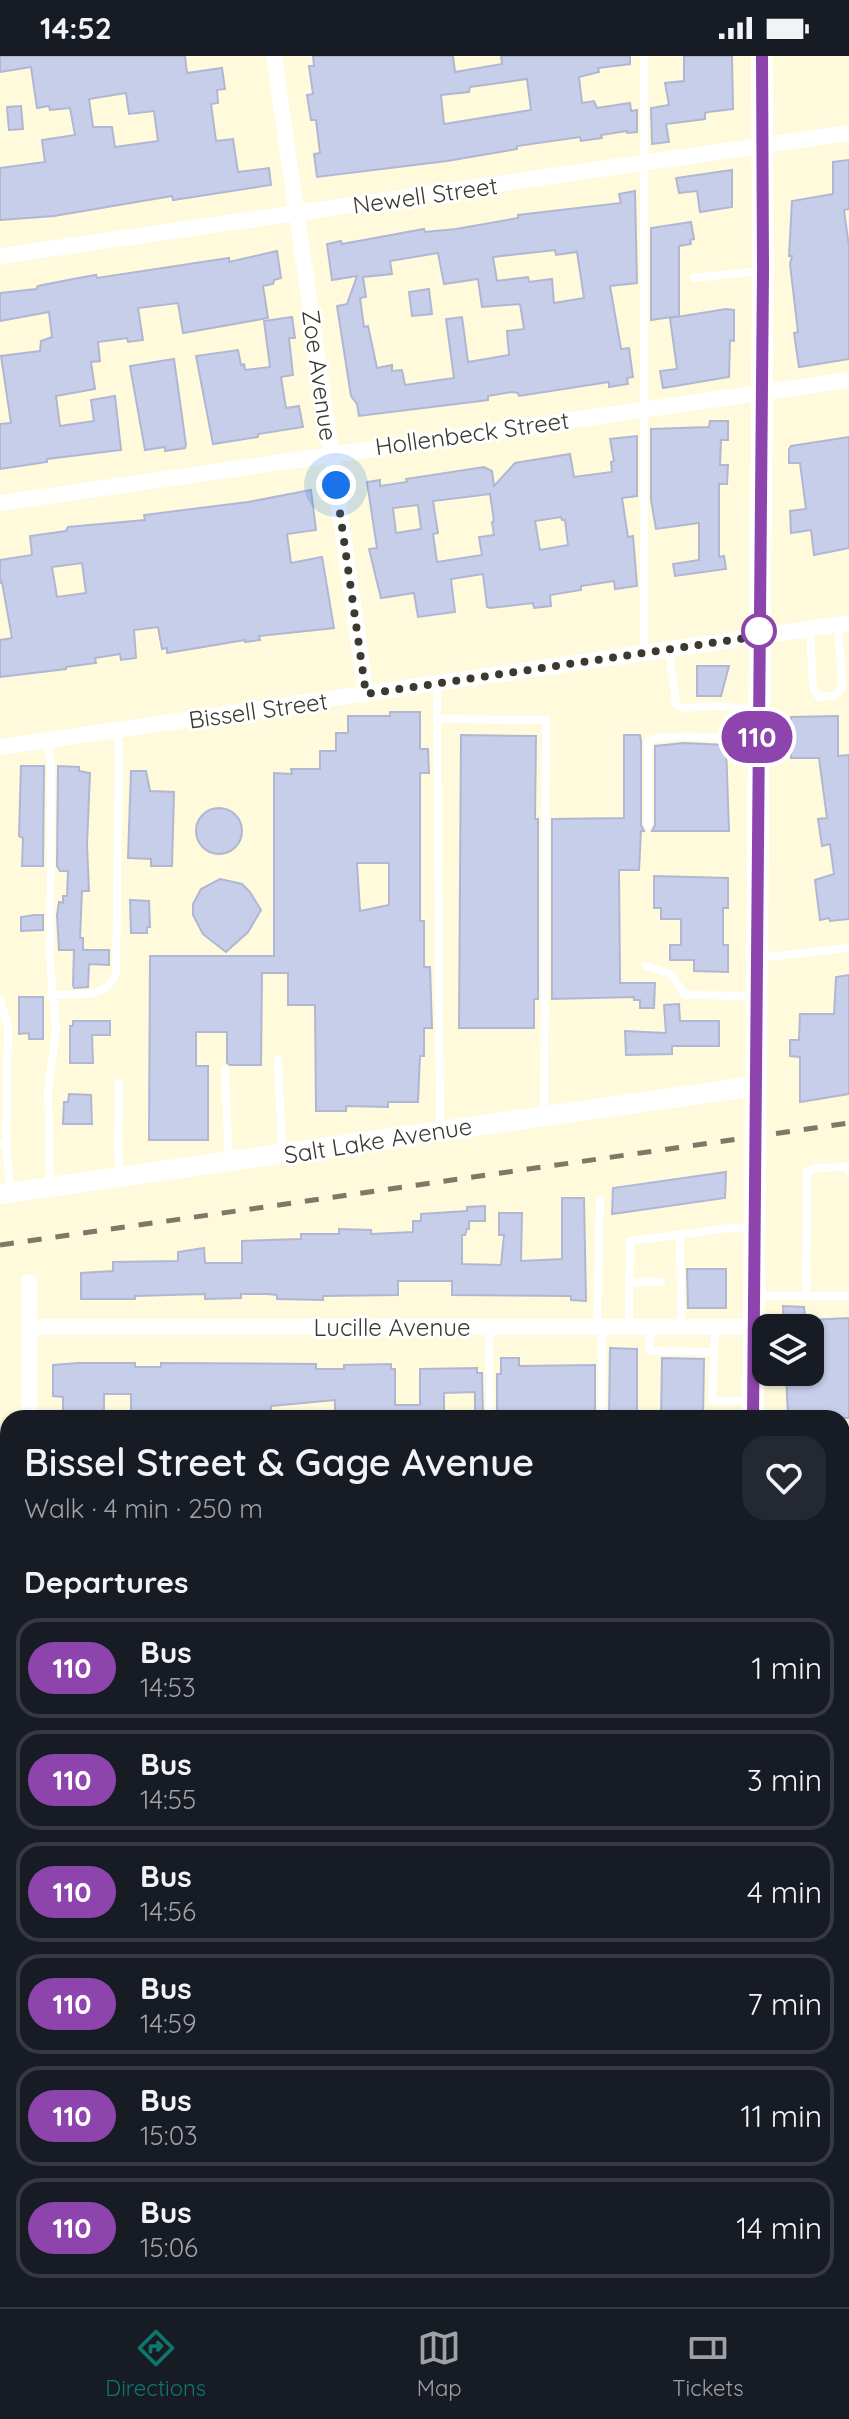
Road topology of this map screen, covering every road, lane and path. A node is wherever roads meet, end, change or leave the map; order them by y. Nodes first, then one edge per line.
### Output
1 (274, 56) edge
2 (644, 56) edge
3 (762, 56) edge
4 (849, 133) edge
5 (762, 145) junction
6 (643, 164) junction
7 (297, 213) junction
8 (0, 256) edge
9 (763, 270) junction
10 (694, 278) dead end
11 (849, 380) edge
12 (761, 393) junction
13 (643, 409) junction
14 (332, 454) junction
15 (0, 503) edge
16 (844, 624) edge
17 (810, 629) junction
18 (759, 636) junction
19 (669, 649) junction
20 (644, 652) junction
21 (437, 683) junction
22 (366, 694) junction
23 (757, 710) junction
24 (439, 719) junction
25 (116, 730) junction
26 (757, 739) junction
27 (48, 740) junction
28 (0, 747) edge
29 (648, 825) dead end
30 (849, 948) edge
31 (756, 958) junction
32 (646, 966) dead end
33 (51, 995) junction
34 (756, 996) junction
35 (0, 999) edge
36 (278, 1060) dead end
37 (225, 1070) dead end
38 (119, 1083) dead end
39 (756, 1086) junction
40 (544, 1115) junction
41 (440, 1129) junction
42 (3, 1143) edge
43 (283, 1154) junction
44 (229, 1162) junction
45 (849, 1172) edge
46 (121, 1178) junction
47 (50, 1186) junction
48 (5, 1193) edge
49 (600, 1200) dead end
50 (756, 1229) junction
51 (680, 1234) junction
52 (29, 1282) dead end
53 (629, 1282) junction
54 (661, 1282) dead end
55 (755, 1296) junction
56 (806, 1296) junction
57 (849, 1296) edge
58 (754, 1314) edge
59 (29, 1327) junction
60 (489, 1327) junction
61 (650, 1327) junction
62 (681, 1327) junction
63 (715, 1327) junction
64 (752, 1327) edge
65 (599, 1328) junction
66 (629, 1328) junction
67 (713, 1352) junction
68 (753, 1386) edge
69 (29, 1410) edge
70 (490, 1410) edge
71 (602, 1410) edge
72 (753, 1410) edge

1 - 7 street, Zoe Avenue
2 - 6 lane
3 - 5 main road
4 - 5 street, Newell Street
5 - 6 street, Newell Street
5 - 9 main road
6 - 7 street, Newell Street
6 - 13 lane
7 - 8 street, Newell Street
7 - 14 street, Zoe Avenue
9 - 10 lane
9 - 12 main road
11 - 12 street, Hollenbeck Street
12 - 13 street, Hollenbeck Street
12 - 18 main road
13 - 14 street, Hollenbeck Street
13 - 20 lane
14 - 15 street, Hollenbeck Street
14 - 22 street, Zoe Avenue
16 - 17 street, Bissell Street
16 - 17 lane
17 - 18 street, Bissell Street
18 - 19 street, Bissell Street
18 - 23 main road
19 - 20 street, Bissell Street
19 - 23 lane
20 - 21 street, Bissell Street
21 - 22 street, Bissell Street
21 - 24 lane
22 - 25 street, Bissell Street
23 - 26 main road
24 - 40 lane
24 - 41 lane
25 - 27 street, Bissell Street
25 - 33 lane
26 - 29 lane
26 - 31 main road
27 - 28 street, Bissell Street
27 - 33 lane
30 - 31 lane
31 - 34 main road
32 - 34 lane
33 - 47 lane
34 - 39 main road
35 - 42 lane
36 - 43 lane
37 - 44 lane
38 - 46 lane
39 - 40 street, Salt Lake Avenue
39 - 50 main road
40 - 41 street, Salt Lake Avenue
41 - 43 street, Salt Lake Avenue
42 - 48 lane
43 - 44 street, Salt Lake Avenue
44 - 46 street, Salt Lake Avenue
45 - 56 lane
46 - 47 street, Salt Lake Avenue
47 - 48 street, Salt Lake Avenue
49 - 65 lane
50 - 51 lane
50 - 55 main road
51 - 53 lane
51 - 62 lane
52 - 59 street
53 - 54 lane
53 - 66 lane
55 - 56 lane
55 - 58 main road
56 - 57 lane
59 - 60 street, Lucille Avenue
59 - 69 street
60 - 65 street, Lucille Avenue
60 - 70 lane
61 - 62 street, Lucille Avenue
61 - 66 street, Lucille Avenue
61 - 67 lane
62 - 63 street, Lucille Avenue
63 - 64 street, Lucille Avenue
63 - 67 lane
65 - 66 street, Lucille Avenue
65 - 71 lane
67 - 72 lane
68 - 72 main road

